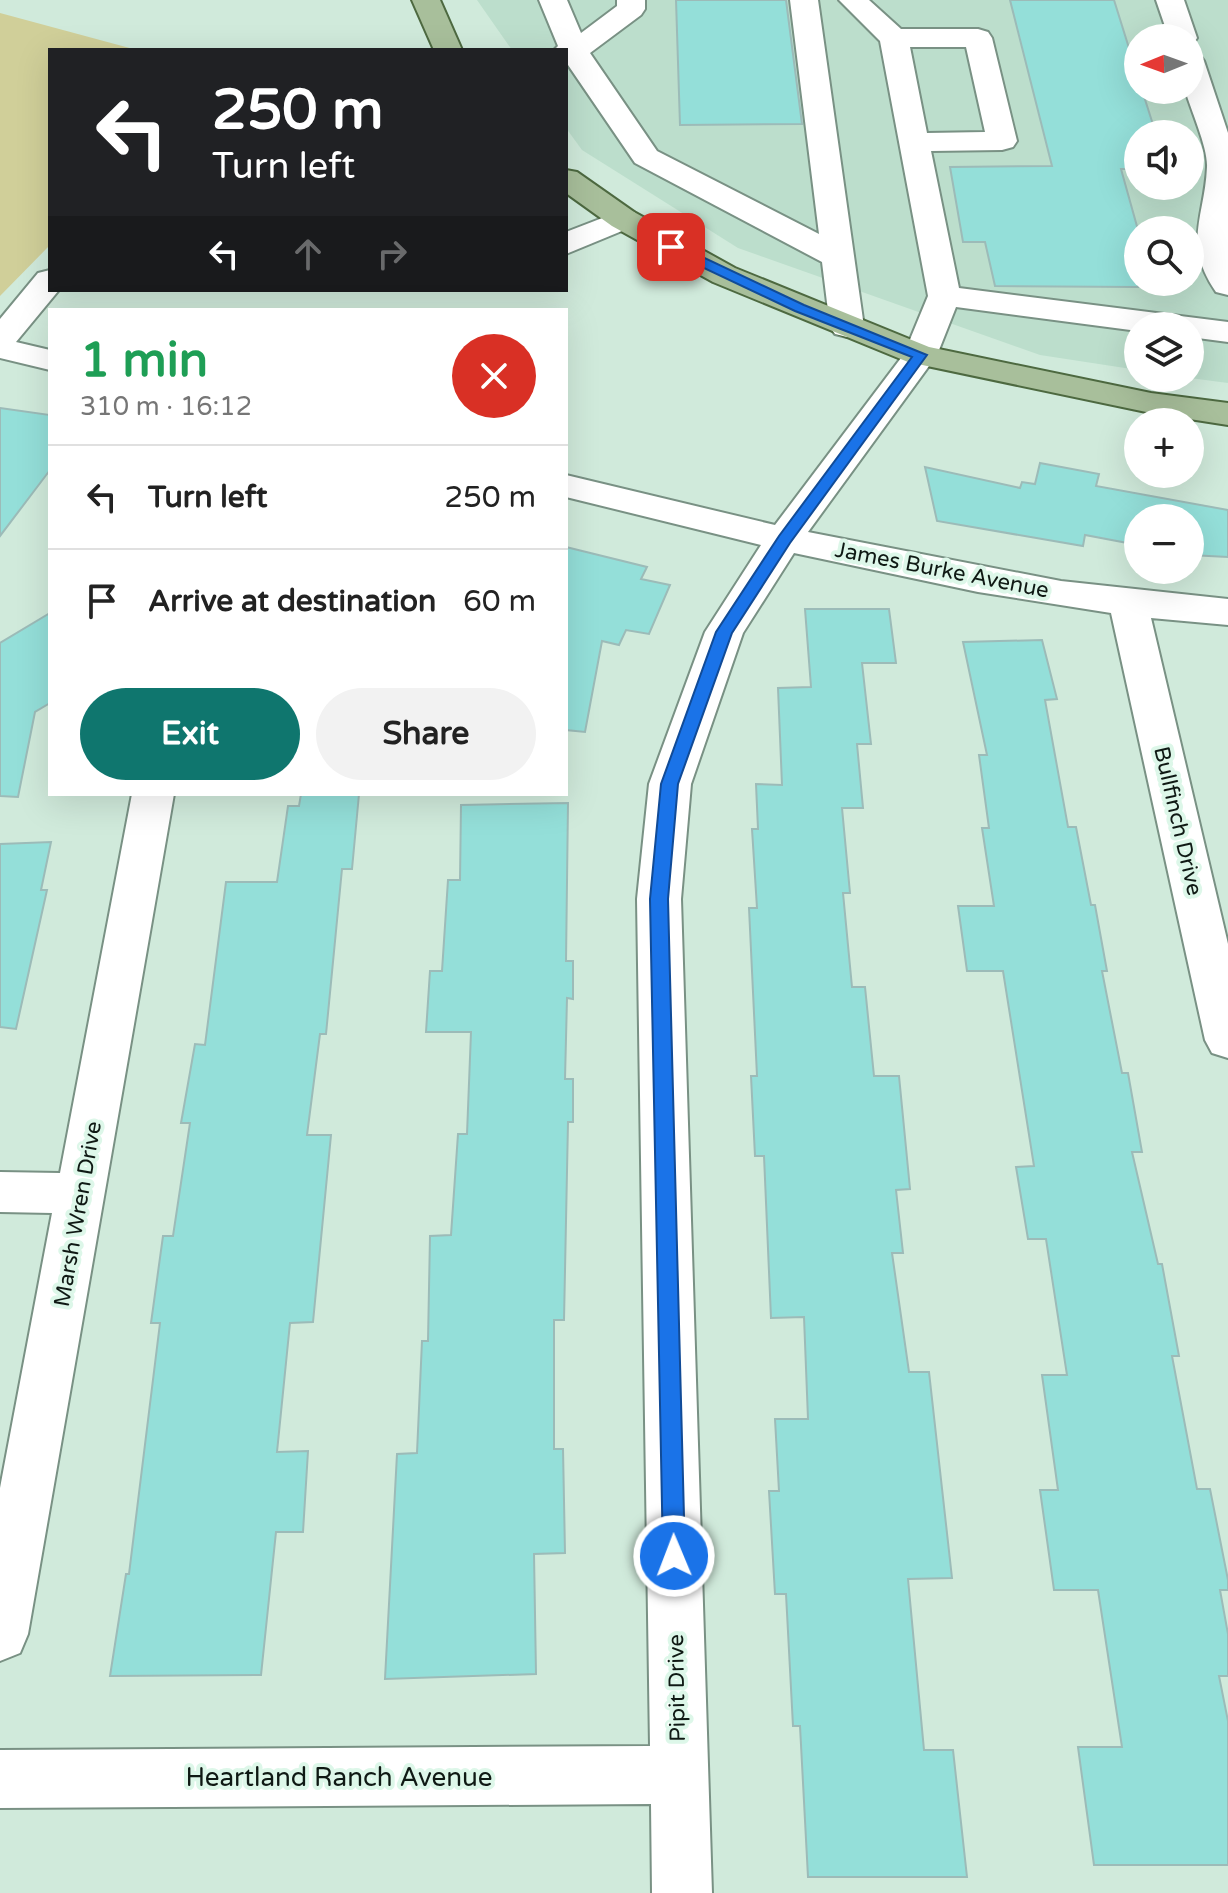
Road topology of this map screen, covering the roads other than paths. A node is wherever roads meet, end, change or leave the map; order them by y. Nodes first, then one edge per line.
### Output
1 (426, 0) edge
2 (553, 0) edge
3 (631, 0) edge
4 (804, 0) edge
5 (853, 0) edge
6 (1170, 0) edge
7 (1178, 24) edge
8 (894, 38) junction
9 (447, 48) edge
10 (570, 52) edge
11 (1204, 83) edge
12 (914, 142) junction
13 (568, 180) edge
14 (1222, 218) edge
15 (623, 219) junction
16 (569, 254) edge
17 (838, 257) junction
18 (48, 282) edge
19 (1228, 285) edge
20 (944, 296) junction
21 (1124, 319) edge
22 (847, 327) junction
23 (1204, 329) edge
24 (1228, 332) edge
25 (0, 340) edge
26 (0, 348) edge
27 (920, 355) junction
28 (48, 360) edge
29 (1228, 414) edge
30 (568, 486) edge
31 (784, 539) junction
32 (1128, 602) junction
33 (1228, 612) edge
34 (153, 796) edge
35 (1228, 1040) edge
36 (0, 1192) edge
37 (82, 1193) junction
38 (0, 1634) edge
39 (679, 1775) junction
40 (0, 1779) edge
41 (682, 1893) edge

1 - 9 main road
2 - 10 street
3 - 10 street
4 - 17 street
5 - 8 street
6 - 7 street
8 - 12 street
8 - 12 street
10 - 17 street
11 - 14 street
12 - 20 street
13 - 15 main road
14 - 19 street
15 - 16 street
15 - 22 main road
17 - 22 street
18 - 25 street
20 - 21 street
20 - 27 street, Pipit Drive
22 - 27 main road
23 - 24 street
26 - 28 street
27 - 29 main road
27 - 31 street, Pipit Drive
30 - 31 street, James Burke Avenue
31 - 32 street, James Burke Avenue
31 - 39 street, Pipit Drive
32 - 33 street, James Burke Avenue
32 - 35 street, Bullfinch Drive
34 - 37 street, Marsh Wren Drive
36 - 37 street
37 - 38 street, Marsh Wren Drive
39 - 40 street, Heartland Ranch Avenue
39 - 41 street, Pipit Drive

